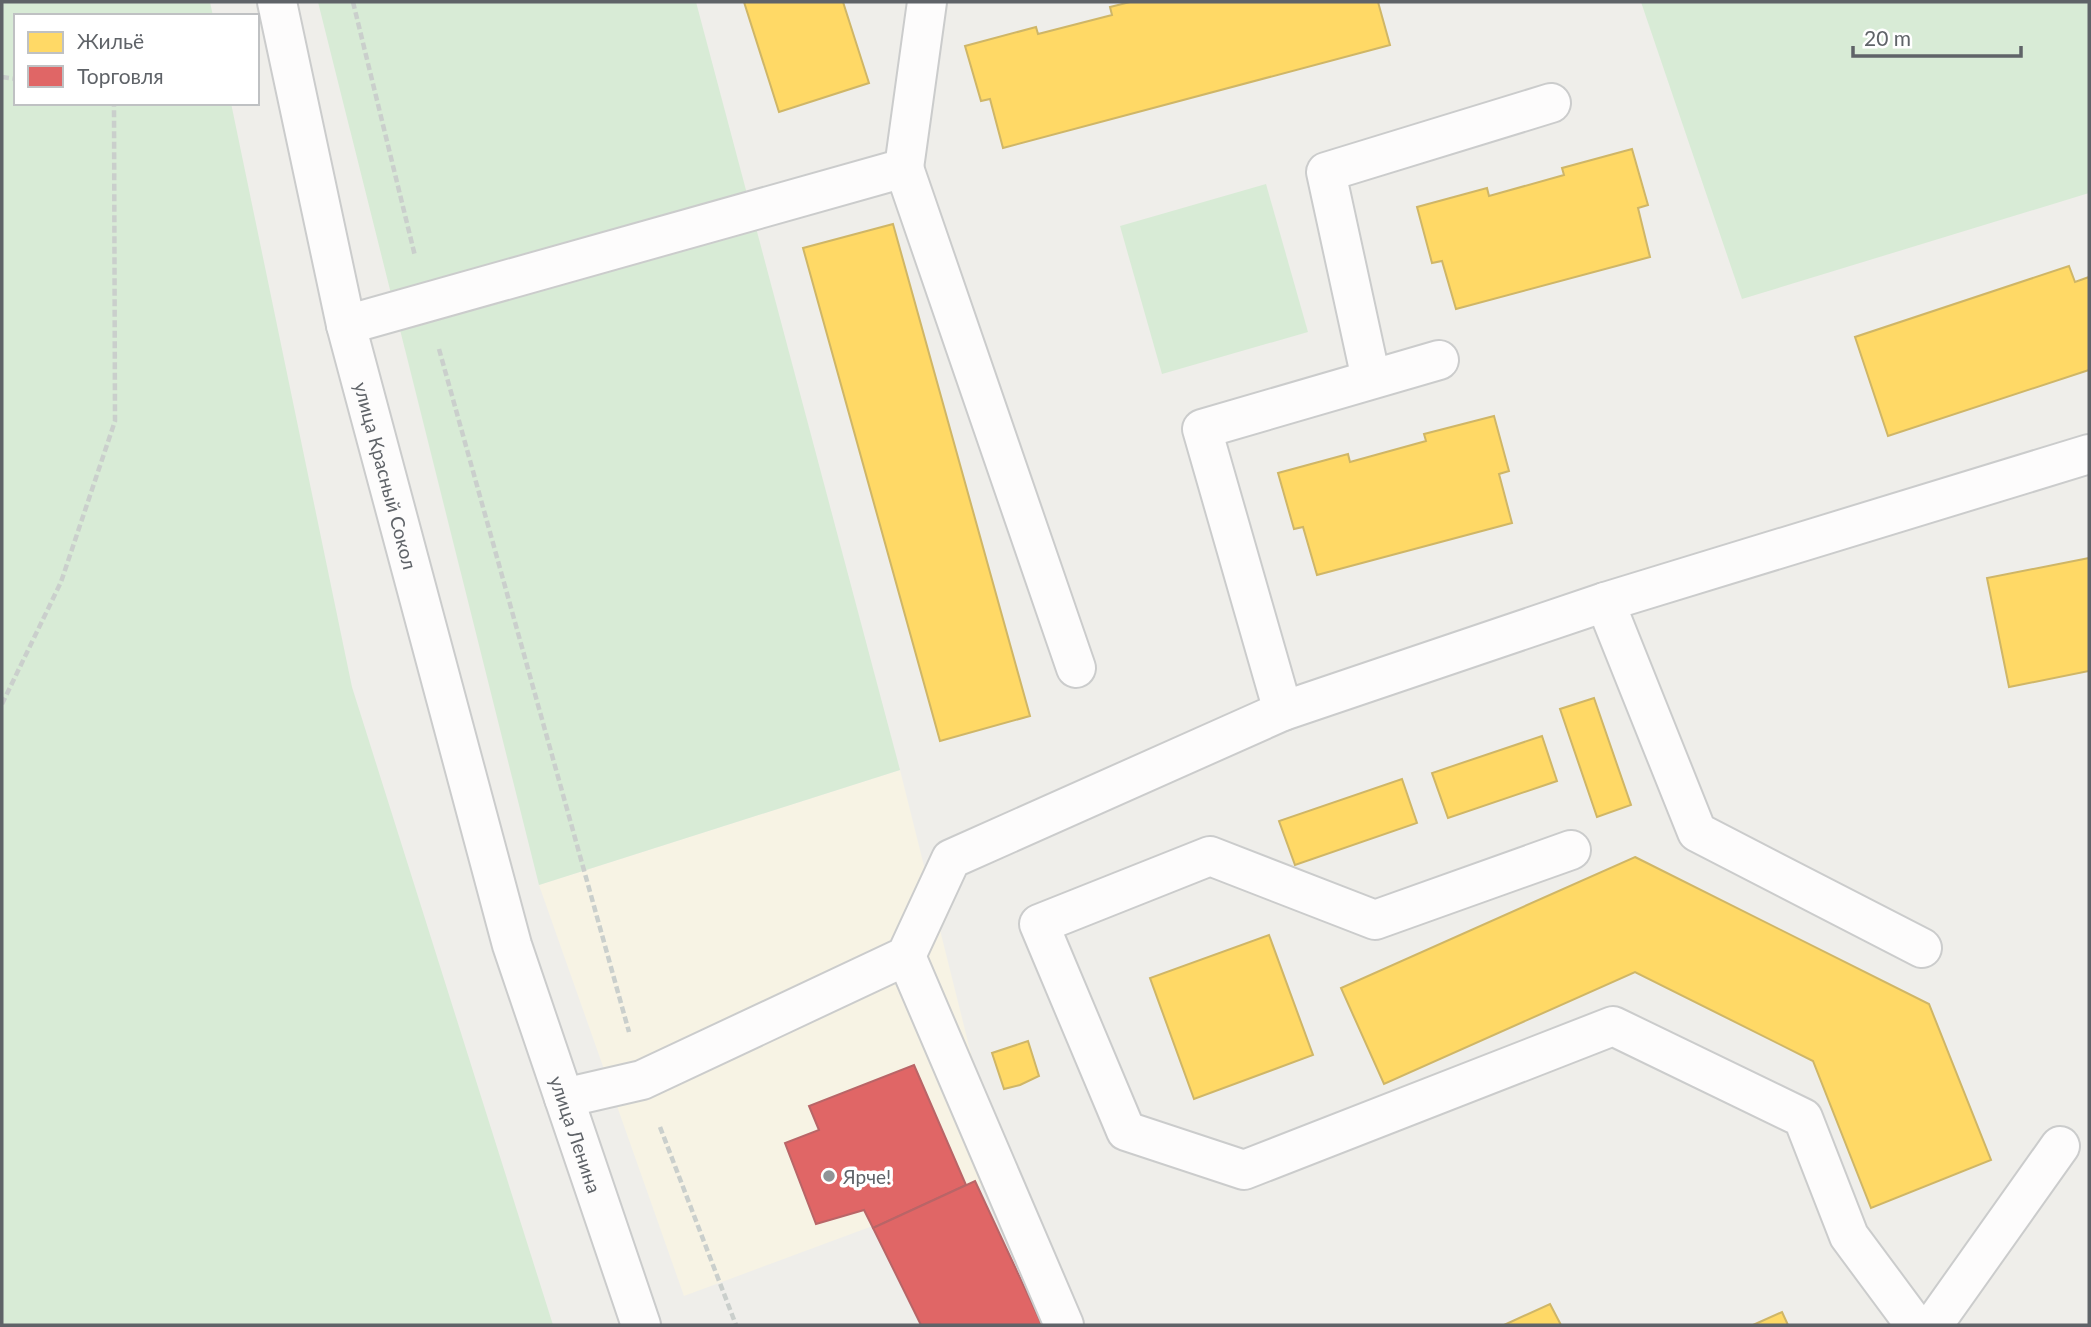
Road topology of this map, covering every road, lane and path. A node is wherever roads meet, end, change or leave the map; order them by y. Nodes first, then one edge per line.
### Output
1 (277, 2) edge
2 (353, 2) edge
3 (927, 2) edge
4 (1551, 103) dead end
5 (114, 105) edge
6 (904, 168) junction
7 (427, 303) junction
8 (346, 325) junction
9 (1439, 360) dead end
10 (1371, 379) junction
11 (2089, 454) edge
12 (1605, 602) junction
13 (1076, 667) dead end
14 (2, 704) edge
15 (1283, 711) junction
16 (1571, 850) dead end
17 (512, 945) joint
18 (1922, 948) dead end
19 (906, 956) junction
20 (642, 1080) junction
21 (564, 1098) junction
22 (2060, 1146) dead end
23 (641, 1325) edge
24 (736, 1325) edge
25 (1064, 1325) edge
26 (1915, 1325) edge
27 (1933, 1325) edge

1 - 8 street, улица Красный Сокол
2 - 7 path
3 - 6 street
4 - 10 street
5 - 14 path
6 - 7 street
6 - 13 street
7 - 8 street
7 - 20 path
8 - 17 street, улица Красный Сокол
9 - 10 street
10 - 15 street
11 - 12 street
12 - 15 street
12 - 18 street
15 - 19 street
16 - 26 street
17 - 21 street, улица Ленина
19 - 20 street
19 - 25 street
20 - 21 street
20 - 24 path
21 - 23 street, улица Ленина
22 - 27 street

